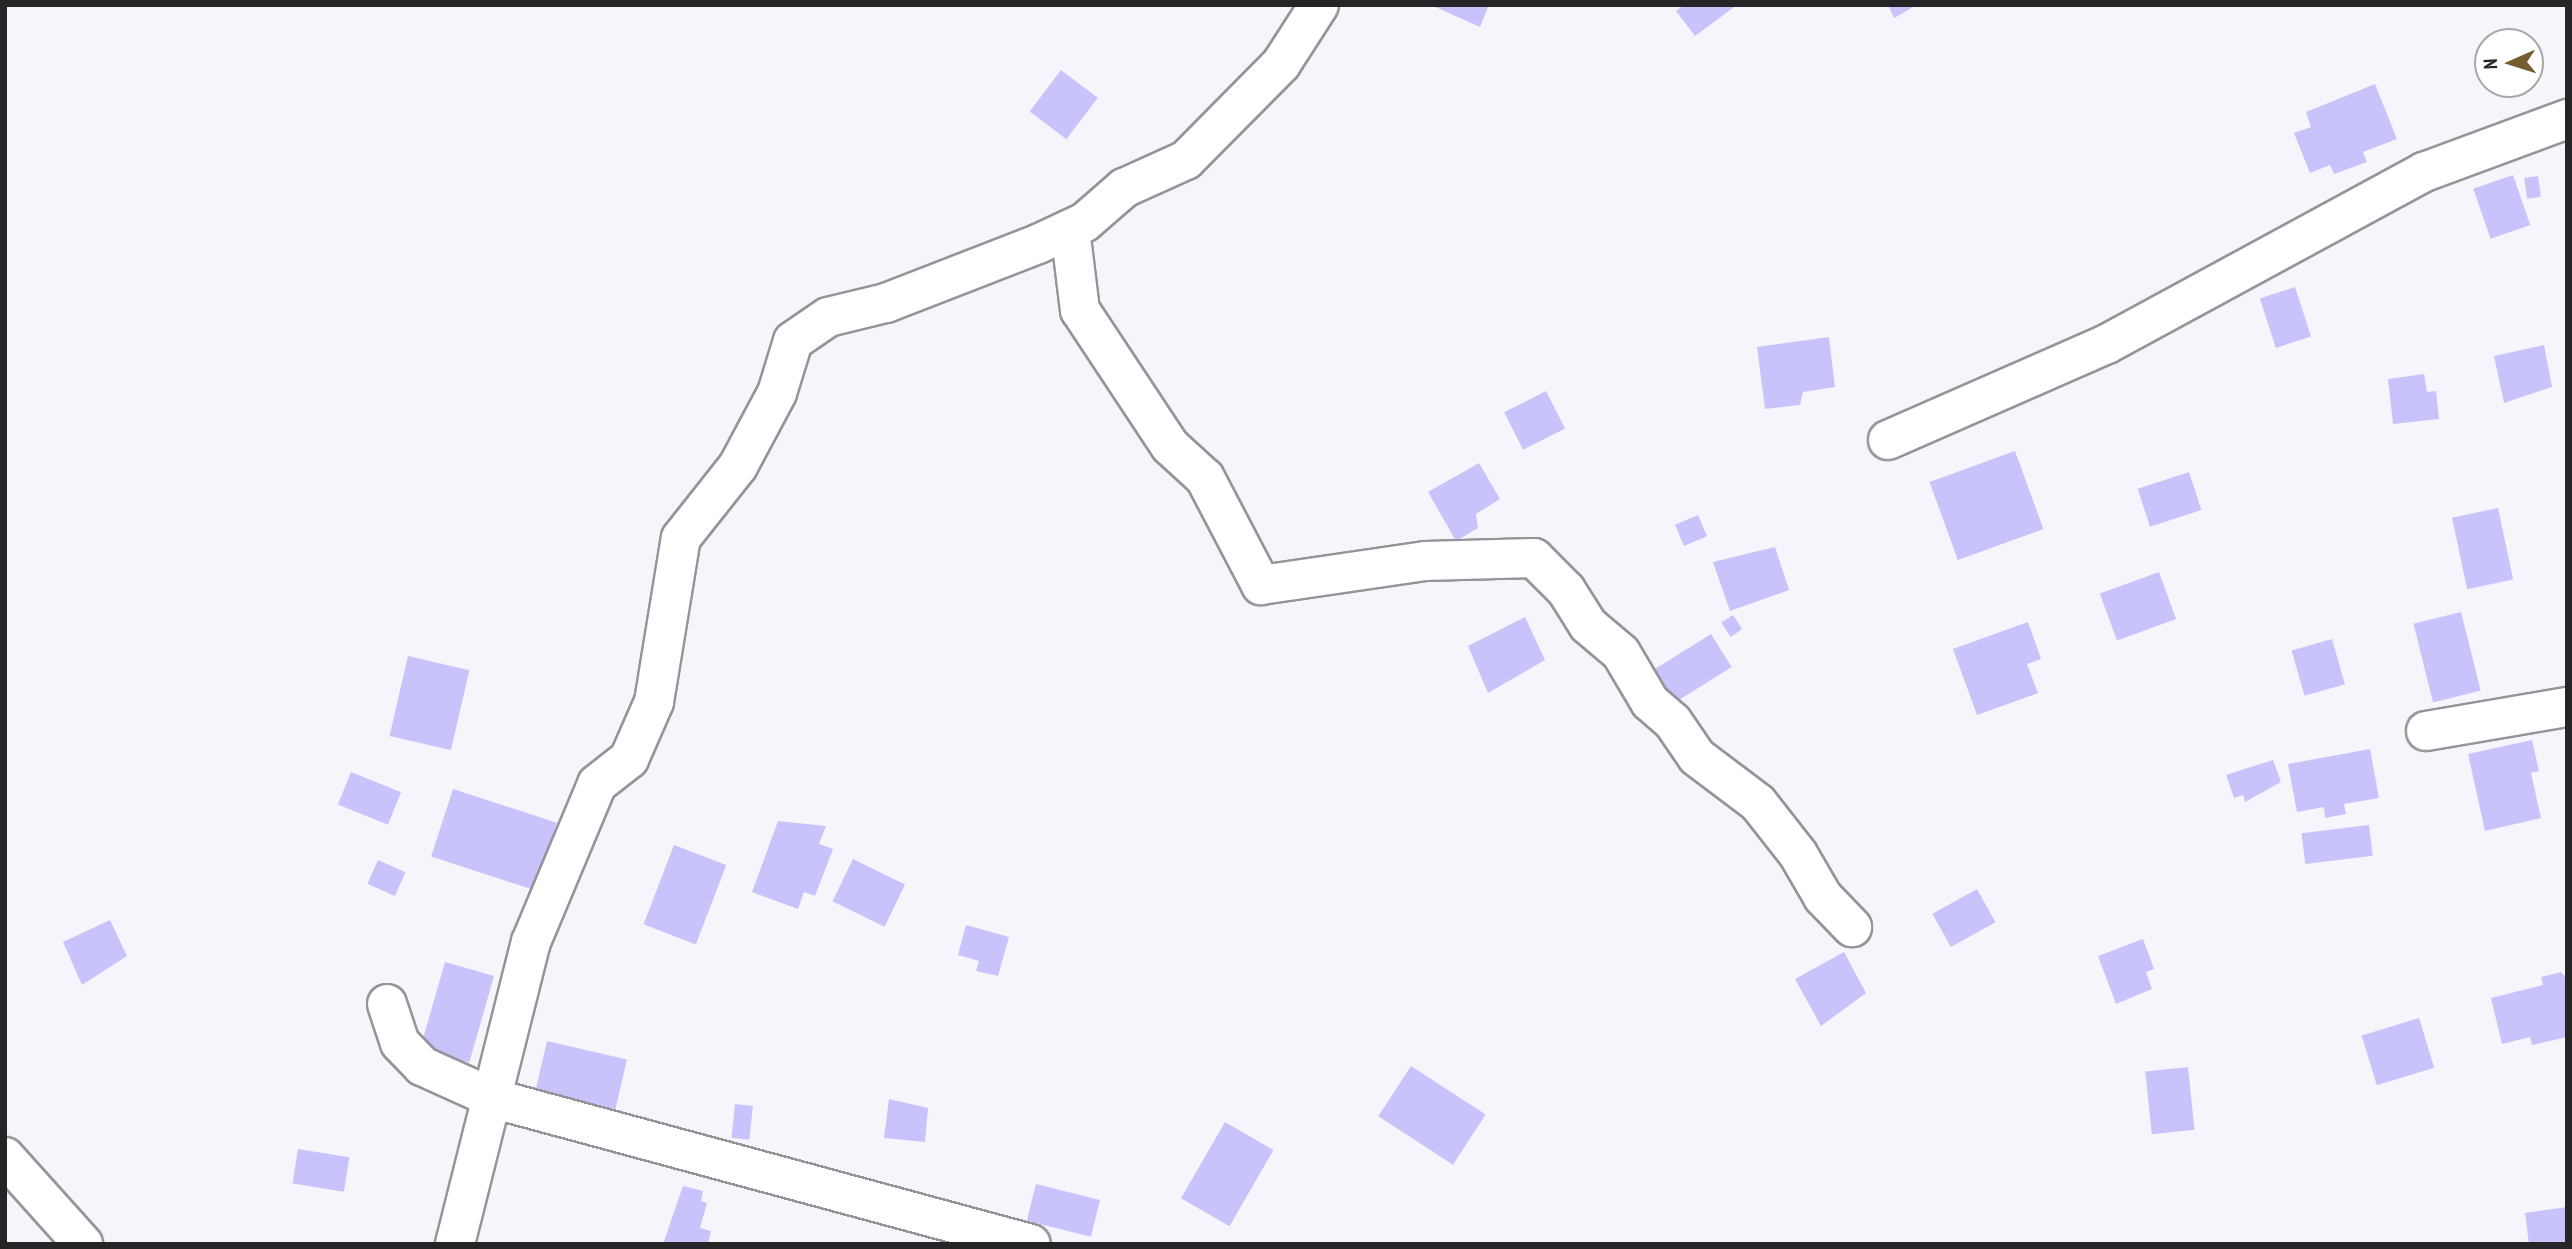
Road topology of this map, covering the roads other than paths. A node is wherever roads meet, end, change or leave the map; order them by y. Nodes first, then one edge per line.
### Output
1 (1319, 5) edge
2 (2567, 119) edge
3 (1070, 229) junction
4 (1888, 440) dead end
5 (2567, 706) edge
6 (2426, 731) dead end
7 (1852, 928) dead end
8 (387, 1004) dead end
9 (495, 1099) junction
10 (5, 1157) edge
11 (83, 1244) edge
12 (455, 1244) edge
13 (1031, 1244) edge

1 - 3 street
2 - 4 street
3 - 7 street
3 - 9 street
5 - 6 street
8 - 9 street
9 - 12 street
9 - 13 street
10 - 11 street

